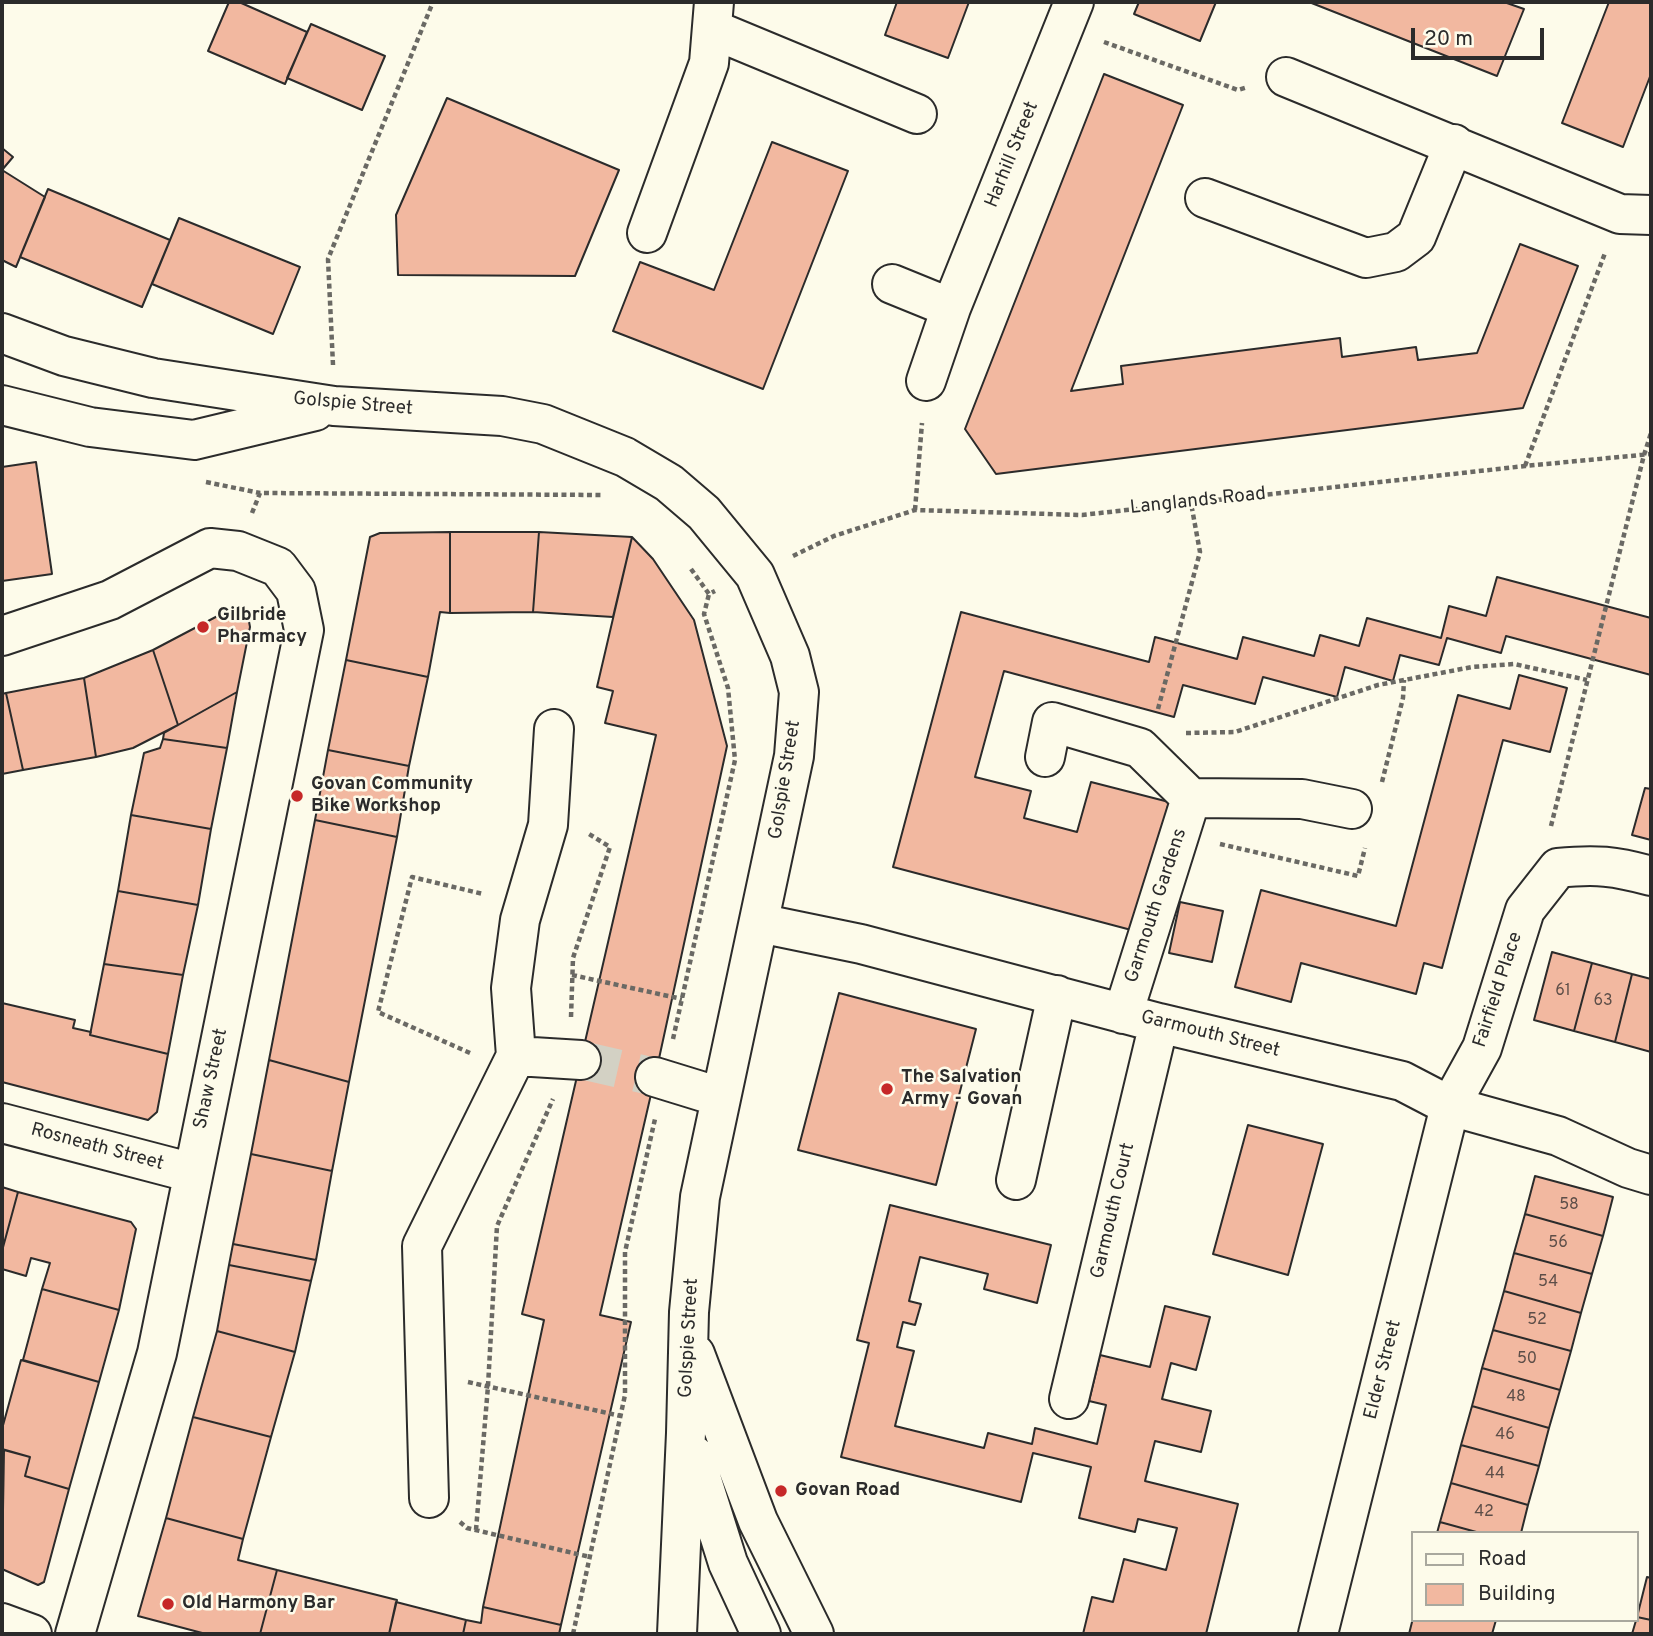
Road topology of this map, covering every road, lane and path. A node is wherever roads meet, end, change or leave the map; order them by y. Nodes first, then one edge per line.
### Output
1 (433, 2) edge
2 (713, 15) edge
3 (1069, 15) edge
4 (1286, 77) joint
5 (917, 114) dead end
6 (1454, 144) junction
7 (1205, 198) dead end
8 (1636, 214) edge
9 (647, 233) dead end
10 (892, 284) dead end
11 (951, 308) junction
12 (2, 333) edge
13 (926, 381) joint
14 (2, 405) edge
15 (334, 406) junction
16 (1651, 433) edge
17 (1651, 454) edge
18 (1644, 455) junction
19 (1525, 466) junction
20 (611, 498) dead end
21 (1191, 503) junction
22 (915, 510) junction
23 (238, 551) junction
24 (687, 564) dead end
25 (755, 575) junction
26 (2, 636) edge
27 (1587, 680) junction
28 (554, 729) dead end
29 (1146, 738) junction
30 (1045, 757) dead end
31 (1191, 798) junction
32 (1352, 809) dead end
33 (548, 825) junction
34 (1558, 868) junction
35 (1651, 876) edge
36 (525, 904) junction
37 (759, 923) junction
38 (572, 975) junction
39 (1057, 995) junction
40 (682, 999) dead end
41 (378, 1012) dead end
42 (1141, 1018) junction
43 (516, 1056) junction
44 (575, 1060) junction
45 (655, 1077) tunnel mouth
46 (720, 1097) junction
47 (1450, 1106) junction
48 (2, 1123) edge
49 (193, 1173) junction
50 (1651, 1175) edge
51 (1016, 1180) dead end
52 (688, 1336) junction
53 (425, 1372) junction
54 (488, 1386) junction
55 (1069, 1399) dead end
56 (621, 1416) dead end
57 (687, 1433) junction
58 (429, 1498) joint
59 (476, 1530) junction
60 (590, 1557) dead end
61 (2, 1623) edge
62 (32, 1634) edge
63 (75, 1634) edge
64 (677, 1634) edge
65 (761, 1634) edge
66 (814, 1634) edge
67 (1318, 1634) edge

1 - 15 path
2 - 5 street
2 - 9 street
3 - 4 path
3 - 11 street, Harhill Street
4 - 6 street
6 - 7 street
6 - 8 street
8 - 19 path
10 - 11 street
11 - 13 street, Harhill Street
12 - 15 street, Golspie Street
13 - 22 path
14 - 15 street
15 - 25 street, Golspie Street
16 - 18 path
17 - 18 path, Langlands Road
18 - 19 path, Langlands Road
18 - 27 path
19 - 21 path, Langlands Road
20 - 23 path
21 - 22 path, Langlands Road
21 - 29 path
22 - 25 path, Langlands Road
23 - 26 street
23 - 49 street, Shaw Street
24 - 25 path, Langlands Road
25 - 37 street, Golspie Street
27 - 29 path
27 - 34 path
28 - 33 street
29 - 30 street
29 - 31 street
31 - 32 street
31 - 42 street, Garmouth Gardens
33 - 36 street
33 - 38 path
34 - 35 street
34 - 47 street, Fairfield Place
36 - 41 path
36 - 43 street
37 - 39 street, Garmouth Street
37 - 46 street, Golspie Street
38 - 40 path
38 - 44 path
39 - 42 street, Garmouth Street
39 - 51 street
42 - 47 street, Garmouth Street
42 - 55 street, Garmouth Court
43 - 44 street
43 - 53 street
44 - 54 path
45 - 46 street
46 - 52 street, Golspie Street
47 - 50 street, Garmouth Street
47 - 67 street, Elder Street
48 - 49 street, Rosneath Street
49 - 63 street, Shaw Street
52 - 57 street, Golspie Street
52 - 66 street
53 - 54 path
53 - 58 street
54 - 56 path
54 - 59 path
57 - 64 street, Golspie Street
57 - 65 street
58 - 59 path
59 - 60 path
61 - 62 street

